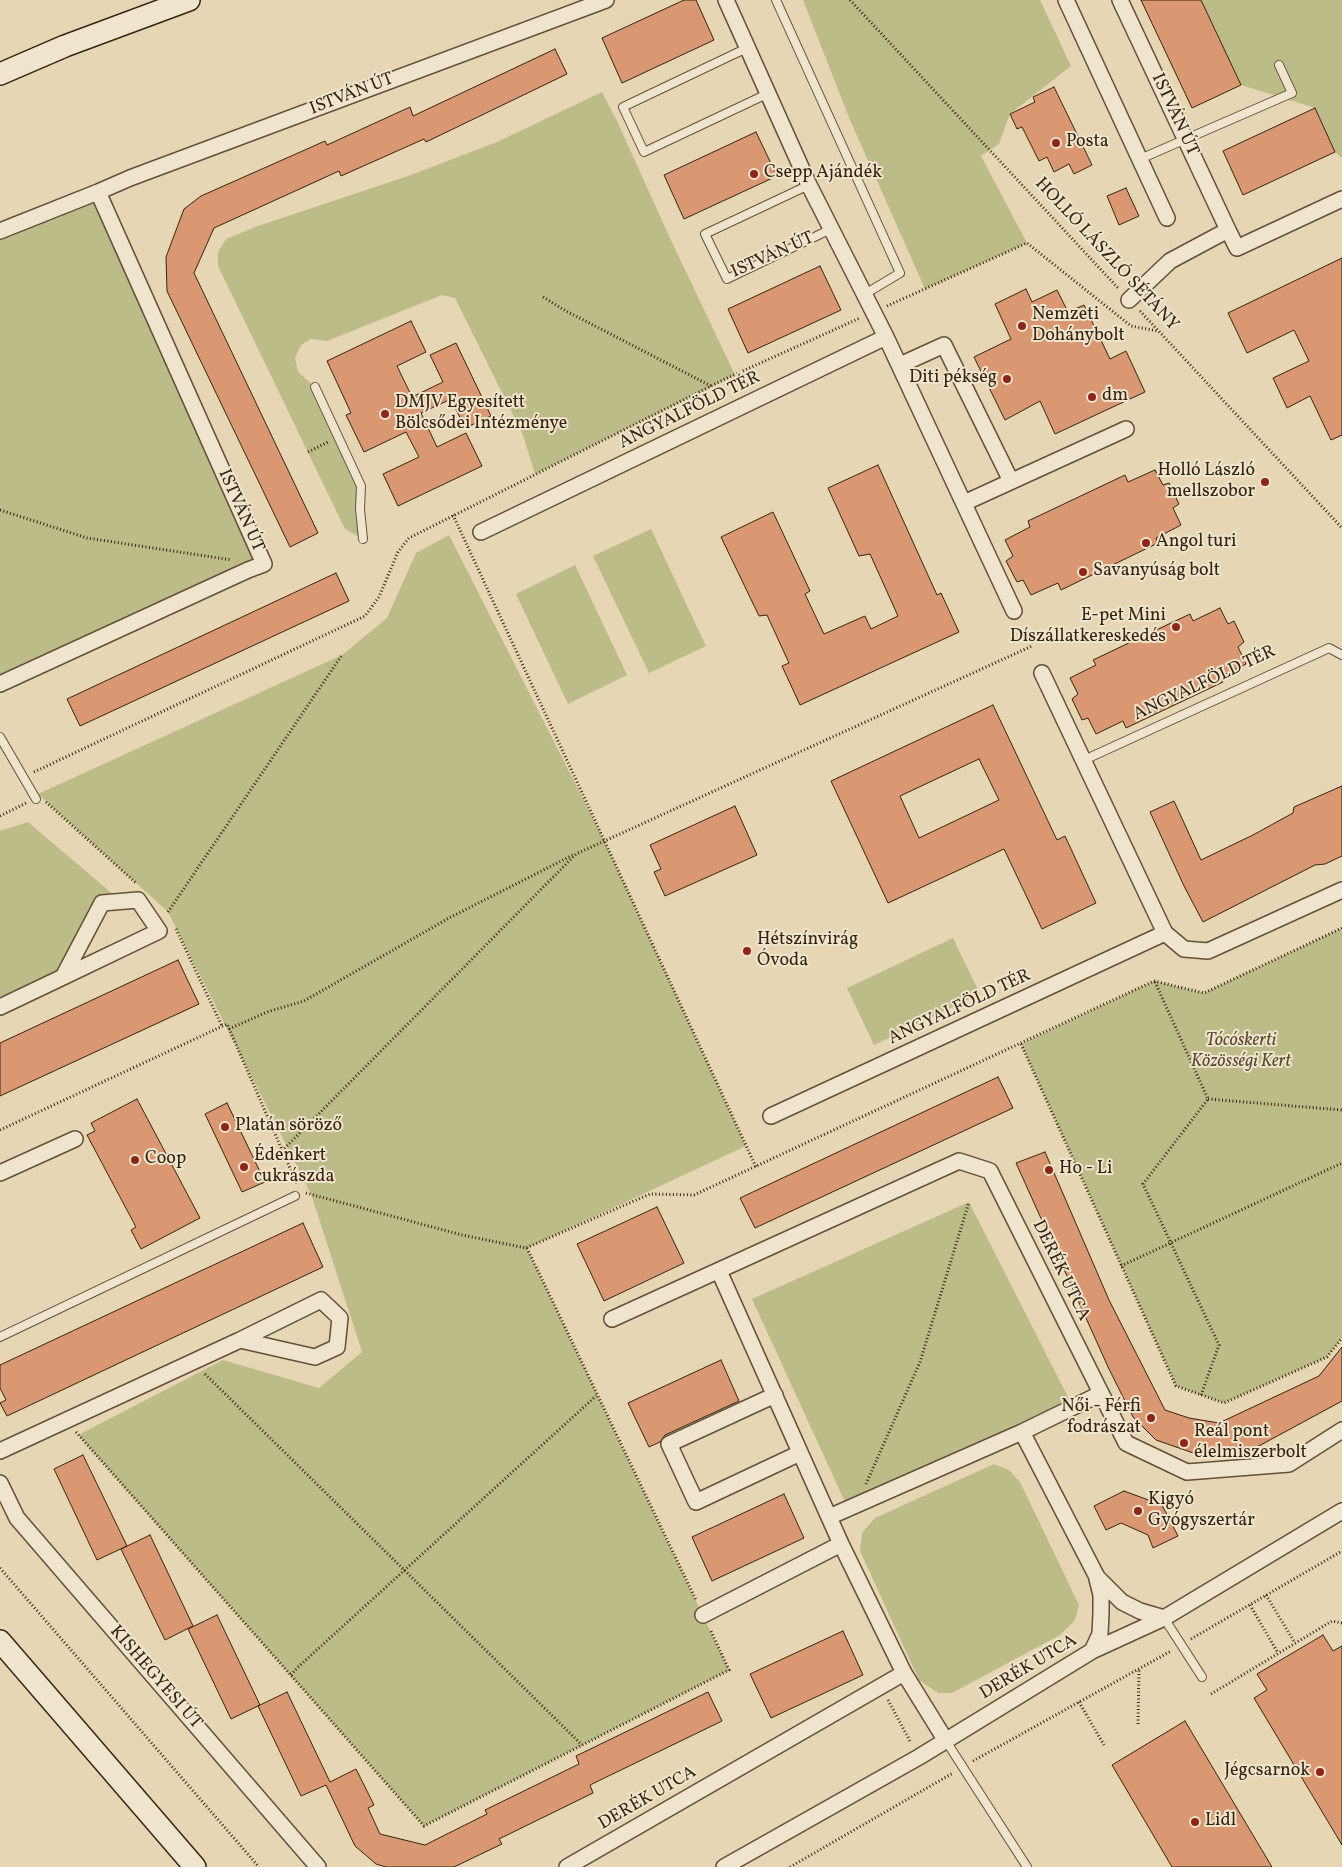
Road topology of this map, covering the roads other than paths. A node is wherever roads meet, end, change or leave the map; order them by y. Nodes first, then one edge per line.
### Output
1 (188, 0) edge
2 (606, 0) edge
3 (726, 0) edge
4 (776, 0) edge
5 (1066, 0) edge
6 (1120, 0) edge
7 (747, 48) junction
8 (1279, 65) dead end
9 (0, 74) edge
10 (767, 94) junction
11 (1186, 139) junction
12 (1140, 159) junction
13 (809, 185) junction
14 (98, 192) junction
15 (1342, 199) edge
16 (1168, 218) dead end
17 (831, 229) junction
18 (1228, 230) junction
19 (0, 231) edge
20 (865, 294) junction
21 (1129, 300) road end
22 (886, 337) junction
23 (900, 365) junction
24 (315, 387) dead end
25 (1126, 429) dead end
26 (1011, 481) junction
27 (964, 503) junction
28 (481, 532) dead end
29 (363, 540) dead end
30 (1014, 611) dead end
31 (1342, 655) edge
32 (1042, 673) dead end
33 (0, 684) edge
34 (0, 737) edge
35 (1084, 760) junction
36 (37, 796) road end
37 (1342, 890) edge
38 (1165, 933) junction
39 (63, 977) junction
40 (0, 1007) edge
41 (771, 1116) dead end
42 (75, 1138) dead end
43 (0, 1174) edge
44 (295, 1196) dead end
45 (719, 1270) junction
46 (612, 1319) dead end
47 (0, 1337) edge
48 (240, 1340) junction
49 (1100, 1394) junction
50 (774, 1395) junction
51 (1342, 1430) edge
52 (1022, 1432) junction
53 (0, 1451) edge
54 (800, 1453) junction
55 (0, 1482) edge
56 (1342, 1511) edge
57 (829, 1517) junction
58 (841, 1544) junction
59 (1097, 1577) junction
60 (703, 1615) road end
61 (1164, 1618) junction
62 (0, 1641) edge
63 (1092, 1651) junction
64 (904, 1673) junction
65 (1202, 1677) dead end
66 (946, 1741) junction
67 (194, 1867) edge
68 (318, 1867) edge
69 (567, 1867) edge
70 (724, 1867) edge
71 (1027, 1867) edge

1 - 9 street
2 - 14 street, ISTVÁN ÚT
3 - 7 street, ISTVÁN ÚT
4 - 20 lane
5 - 12 street
6 - 11 street, ISTVÁN ÚT
7 - 10 street, ISTVÁN ÚT
7 - 10 lane
8 - 11 lane
10 - 13 street, ISTVÁN ÚT
11 - 12 lane
11 - 18 street, ISTVÁN ÚT
12 - 16 street
13 - 17 street, ISTVÁN ÚT
13 - 17 lane, ISTVÁN ÚT
14 - 19 street, ISTVÁN ÚT
14 - 33 street, ISTVÁN ÚT
15 - 18 street, ISTVÁN ÚT
17 - 20 street, ISTVÁN ÚT
18 - 21 street
20 - 22 street, ISTVÁN ÚT
22 - 23 street
22 - 28 street, ANGYALFÖLD TÉR
23 - 26 street
23 - 27 street
24 - 29 lane
25 - 26 street
26 - 27 street
27 - 30 street
31 - 35 lane, ANGYALFÖLD TÉR
32 - 35 street
34 - 36 lane
35 - 38 street
37 - 38 street
38 - 41 street, ANGYALFÖLD TÉR
39 - 39 street
39 - 40 street
42 - 43 street
44 - 47 lane
45 - 46 street, DERÉK UTCA
45 - 49 street, DERÉK UTCA
45 - 50 street
48 - 48 street
48 - 53 street
49 - 51 street, DERÉK UTCA
49 - 52 street
50 - 54 street
50 - 54 street
52 - 57 street
52 - 59 street
54 - 57 street
55 - 68 street, KISHEGYESI ÚT
56 - 61 street, DERÉK UTCA
57 - 58 street
58 - 60 street
58 - 64 street
59 - 61 street
59 - 63 street
61 - 63 street, DERÉK UTCA
61 - 65 lane
62 - 67 street
63 - 66 street, DERÉK UTCA
64 - 66 street
64 - 69 street, DERÉK UTCA
66 - 70 street, DERÉK UTCA
66 - 71 lane

